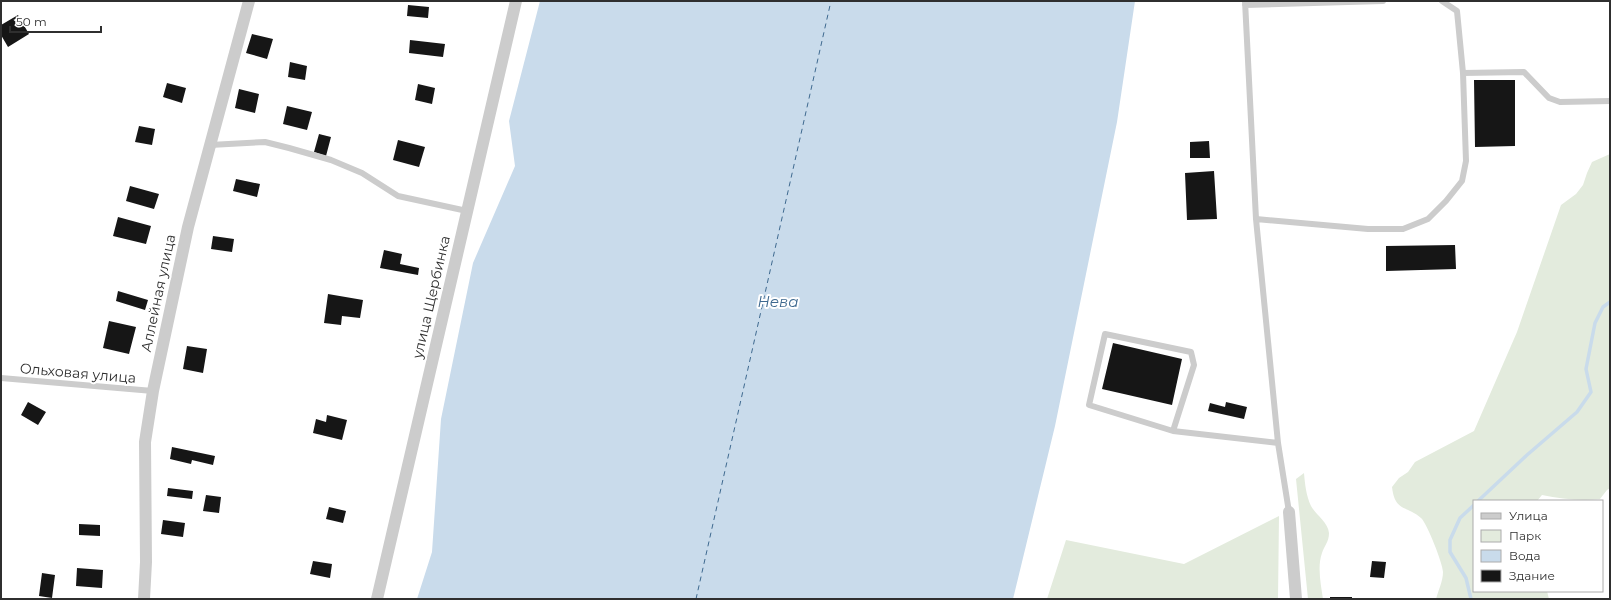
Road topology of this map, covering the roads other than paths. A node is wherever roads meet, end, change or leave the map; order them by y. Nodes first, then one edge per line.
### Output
1 (249, 1) edge
2 (516, 1) edge
3 (1383, 1) edge
4 (1442, 1) edge
5 (1245, 3) edge
6 (1463, 73) junction
7 (1610, 101) edge
8 (209, 145) junction
9 (467, 211) junction
10 (1256, 219) junction
11 (1, 378) edge
12 (153, 391) junction
13 (1173, 431) junction
14 (1278, 443) junction
15 (1288, 512) joint
16 (144, 599) edge
17 (377, 599) edge
18 (1296, 599) edge

1 - 8 street, Аллейная улица
2 - 9 street, улица Щербинка
3 - 5 lane
4 - 6 lane
5 - 10 lane
6 - 7 lane
6 - 10 lane
8 - 9 lane
8 - 12 street, Аллейная улица
9 - 17 street, улица Щербинка
10 - 14 lane
11 - 12 lane, Ольховая улица
12 - 16 street, Аллейная улица
13 - 13 lane
13 - 14 lane
14 - 15 lane
15 - 18 street

